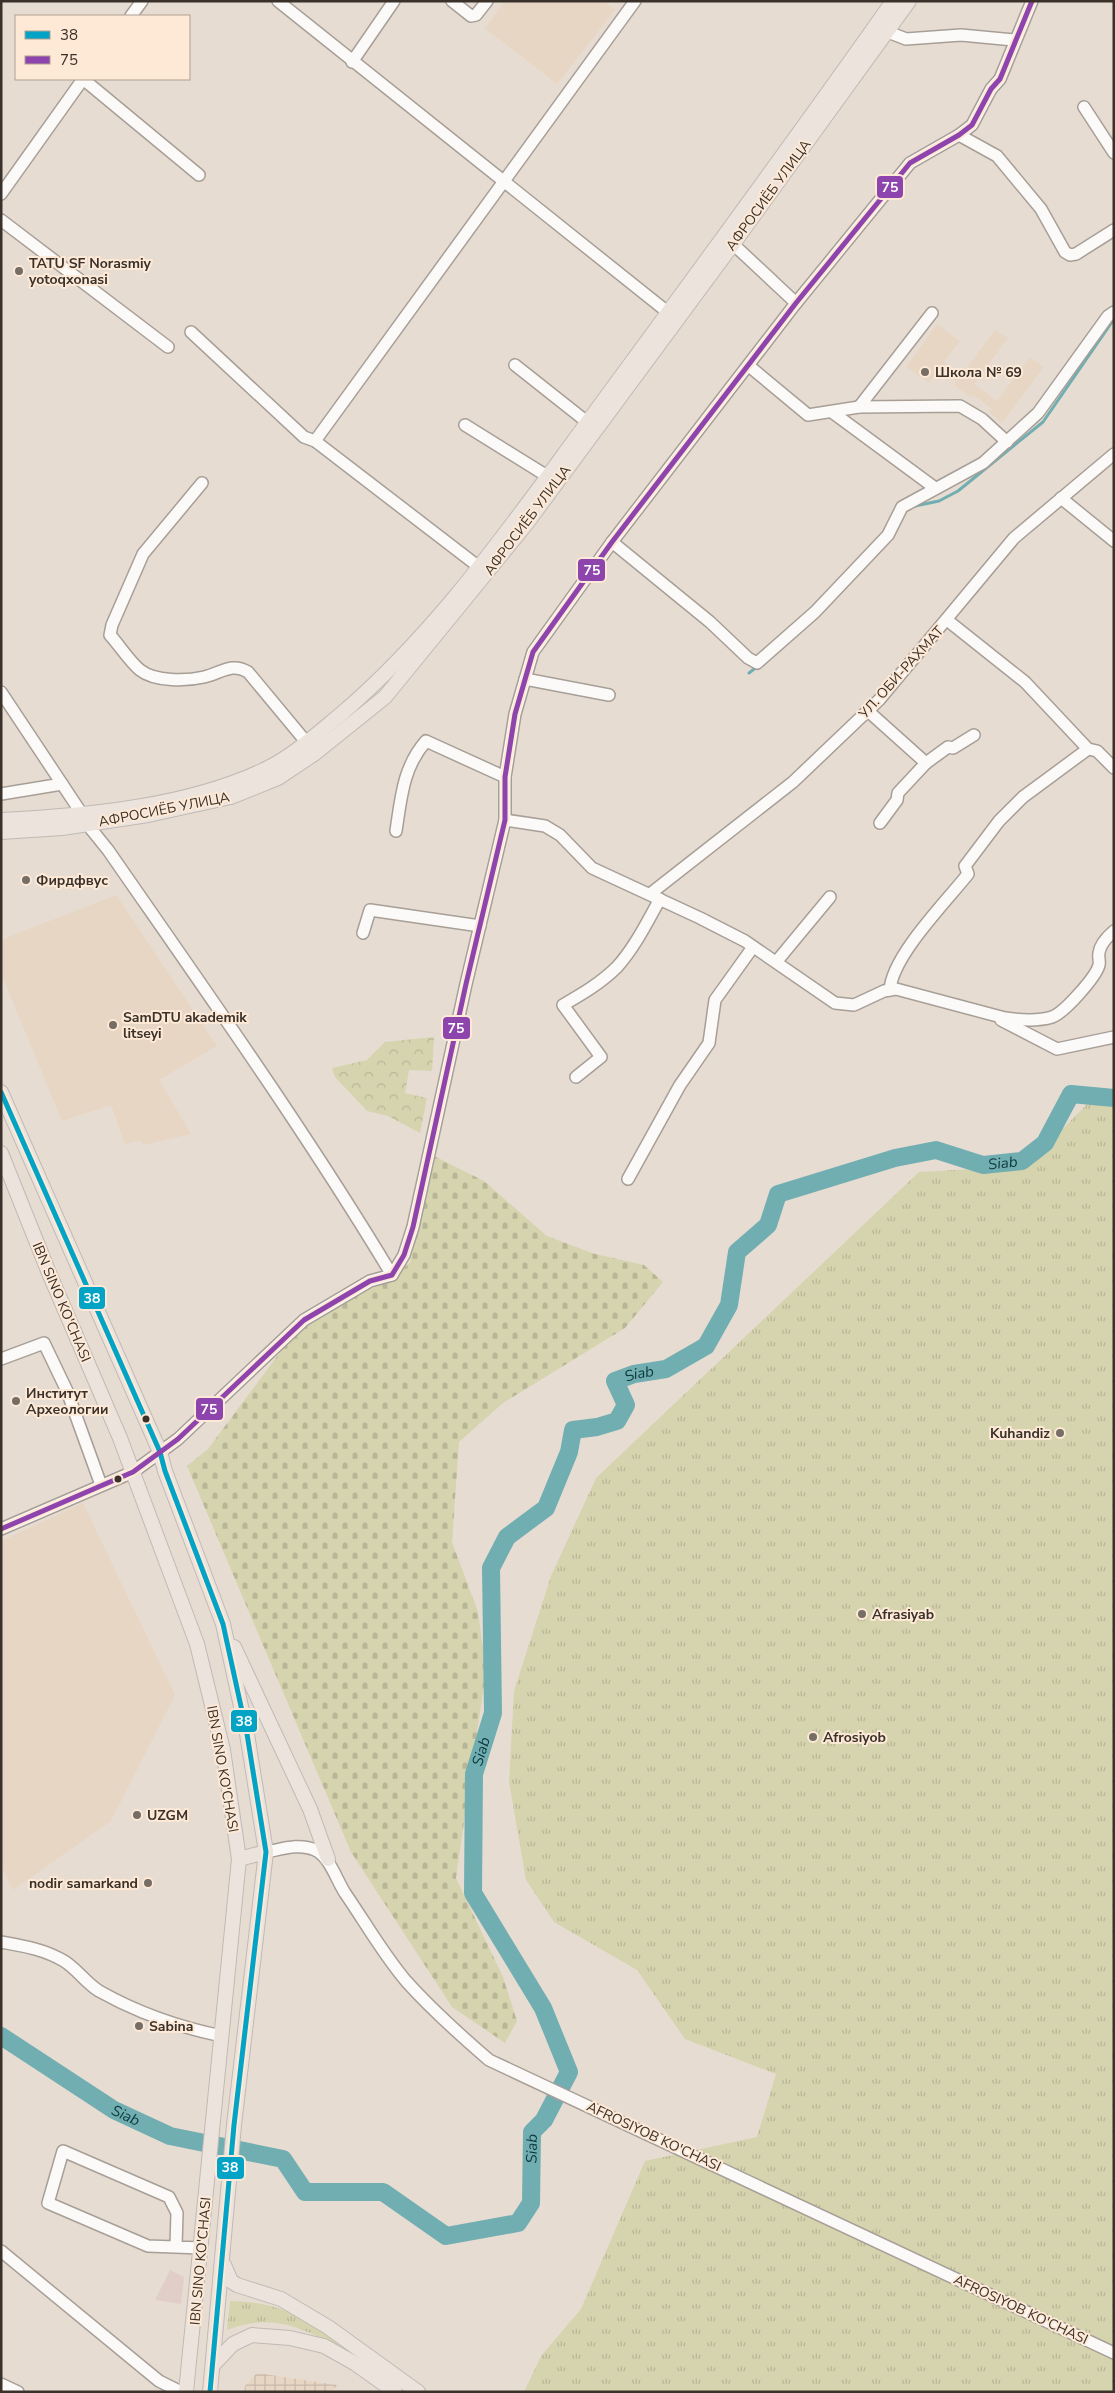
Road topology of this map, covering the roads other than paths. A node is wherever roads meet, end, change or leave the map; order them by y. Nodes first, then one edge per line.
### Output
1 (142, 1) edge
2 (278, 1) edge
3 (394, 1) edge
4 (452, 1) edge
5 (487, 1) edge
6 (635, 1) edge
7 (893, 1) edge
8 (909, 1) edge
9 (1032, 1) edge
10 (132, 15) edge
11 (888, 32) junction
12 (1014, 40) junction
13 (352, 62) junction
14 (82, 80) edge
15 (84, 80) edge
16 (1084, 108) dead end
17 (822, 112) junction
18 (959, 135) junction
19 (1114, 154) edge
20 (789, 156) junction
21 (200, 175) dead end
22 (503, 183) junction
23 (1, 194) edge
24 (1, 220) edge
25 (1114, 230) edge
26 (733, 244) junction
27 (796, 303) junction
28 (1114, 312) edge
29 (932, 313) dead end
30 (672, 316) junction
31 (191, 332) dead end
32 (168, 347) dead end
33 (514, 365) dead end
34 (749, 366) junction
35 (859, 407) junction
36 (832, 412) junction
37 (587, 422) junction
38 (465, 425) dead end
39 (315, 441) junction
40 (1007, 442) junction
41 (1114, 454) edge
42 (547, 476) junction
43 (202, 483) dead end
44 (935, 488) junction
45 (1061, 498) junction
46 (1114, 541) edge
47 (612, 542) junction
48 (479, 568) junction
49 (947, 620) junction
50 (525, 680) junction
51 (1, 692) edge
52 (609, 695) dead end
53 (868, 711) junction
54 (974, 735) dead end
55 (307, 743) junction
56 (1088, 749) junction
57 (926, 763) junction
58 (1114, 768) edge
59 (505, 778) junction
60 (62, 784) junction
61 (1, 794) edge
62 (84, 819) junction
63 (1, 820) edge
64 (505, 820) junction
65 (880, 823) dead end
66 (396, 831) dead end
67 (1, 832) edge
68 (655, 896) junction
69 (830, 897) dead end
70 (480, 926) junction
71 (1114, 931) edge
72 (363, 933) dead end
73 (753, 947) junction
74 (777, 961) junction
75 (890, 990) junction
76 (993, 1015) junction
77 (1114, 1037) edge
78 (576, 1078) dead end
79 (1, 1092) edge
80 (1, 1153) edge
81 (628, 1178) dead end
82 (392, 1275) junction
83 (1, 1359) edge
84 (160, 1452) junction
85 (133, 1472) junction
86 (100, 1485) junction
87 (1, 1529) edge
88 (223, 1624) junction
89 (266, 1852) junction
90 (239, 1859) junction
91 (328, 1859) junction
92 (1, 1942) edge
93 (222, 2036) junction
94 (176, 2246) junction
95 (201, 2248) junction
96 (1, 2251) edge
97 (223, 2263) junction
98 (1114, 2353) edge
99 (214, 2364) junction
100 (1, 2384) edge
101 (18, 2392) edge
102 (180, 2392) edge
103 (186, 2392) edge
104 (210, 2392) edge
105 (395, 2392) edge
106 (418, 2392) edge

1 - 10 street
2 - 13 street
3 - 13 street
4 - 5 street
6 - 22 street
7 - 17 main road, АФРОСИЁБ УЛИЦА
8 - 11 main road, АФРОСИЁБ УЛИЦА
9 - 12 street
11 - 12 street
11 - 17 main road, АФРОСИЁБ УЛИЦА
12 - 18 street
13 - 22 street
14 - 23 street
15 - 21 street
16 - 19 street
17 - 20 main road, АФРОСИЁБ УЛИЦА
18 - 25 street
18 - 27 street
20 - 26 main road, АФРОСИЁБ УЛИЦА
20 - 30 main road, АФРОСИЁБ УЛИЦА
22 - 30 street
22 - 39 street
24 - 32 street
26 - 27 street
26 - 30 main road, АФРОСИЁБ УЛИЦА
27 - 34 street
28 - 40 street
29 - 35 street
30 - 37 main road, АФРОСИЁБ УЛИЦА
30 - 62 main road, АФРОСИЁБ УЛИЦА
31 - 39 street
33 - 37 street
34 - 36 street
34 - 47 street
35 - 36 street
35 - 40 street
36 - 44 street
37 - 42 main road, АФРОСИЁБ УЛИЦА
38 - 42 street
39 - 48 street
40 - 44 street
41 - 45 street, УЛ. ОБИ-РАХМАТ
42 - 48 main road, АФРОСИЁБ УЛИЦА
43 - 55 street
44 - 47 street
45 - 46 street
45 - 49 street, УЛ. ОБИ-РАХМАТ
47 - 50 street
48 - 55 main road, АФРОСИЁБ УЛИЦА
49 - 53 street, УЛ. ОБИ-РАХМАТ
49 - 56 street
50 - 52 street
50 - 59 street
51 - 60 street
53 - 57 street
53 - 68 street, УЛ. ОБИ-РАХМАТ
54 - 57 street
55 - 62 main road, АФРОСИЁБ УЛИЦА
56 - 58 street
56 - 75 street
57 - 65 street
59 - 64 street
59 - 66 street
60 - 61 street
60 - 62 street
62 - 63 main road, АФРОСИЁБ УЛИЦА
62 - 67 main road, АФРОСИЁБ УЛИЦА
62 - 82 street
64 - 68 street
64 - 70 street
68 - 73 street
68 - 78 street
69 - 74 street
70 - 72 street
70 - 82 street
71 - 76 street
73 - 74 street
73 - 81 street
74 - 75 street
75 - 76 street
76 - 77 street
79 - 84 main road, IBN SINO KO'CHASI
80 - 85 main road, IBN SINO KO'CHASI
82 - 84 street
83 - 86 street
84 - 85 street
84 - 88 main road, IBN SINO KO'CHASI
85 - 86 street
85 - 90 main road, IBN SINO KO'CHASI
86 - 87 street
88 - 89 main road, IBN SINO KO'CHASI
88 - 91 main road
89 - 90 main road
89 - 91 street
89 - 97 main road, IBN SINO KO'CHASI
90 - 93 main road, IBN SINO KO'CHASI
91 - 98 street, AFROSIYOB KO'CHASI
92 - 93 street
93 - 95 main road, IBN SINO KO'CHASI
94 - 94 street
94 - 95 street
95 - 103 main road, IBN SINO KO'CHASI
96 - 102 street
97 - 99 main road, IBN SINO KO'CHASI
97 - 106 main road
99 - 104 main road, IBN SINO KO'CHASI
99 - 105 main road
100 - 101 street

